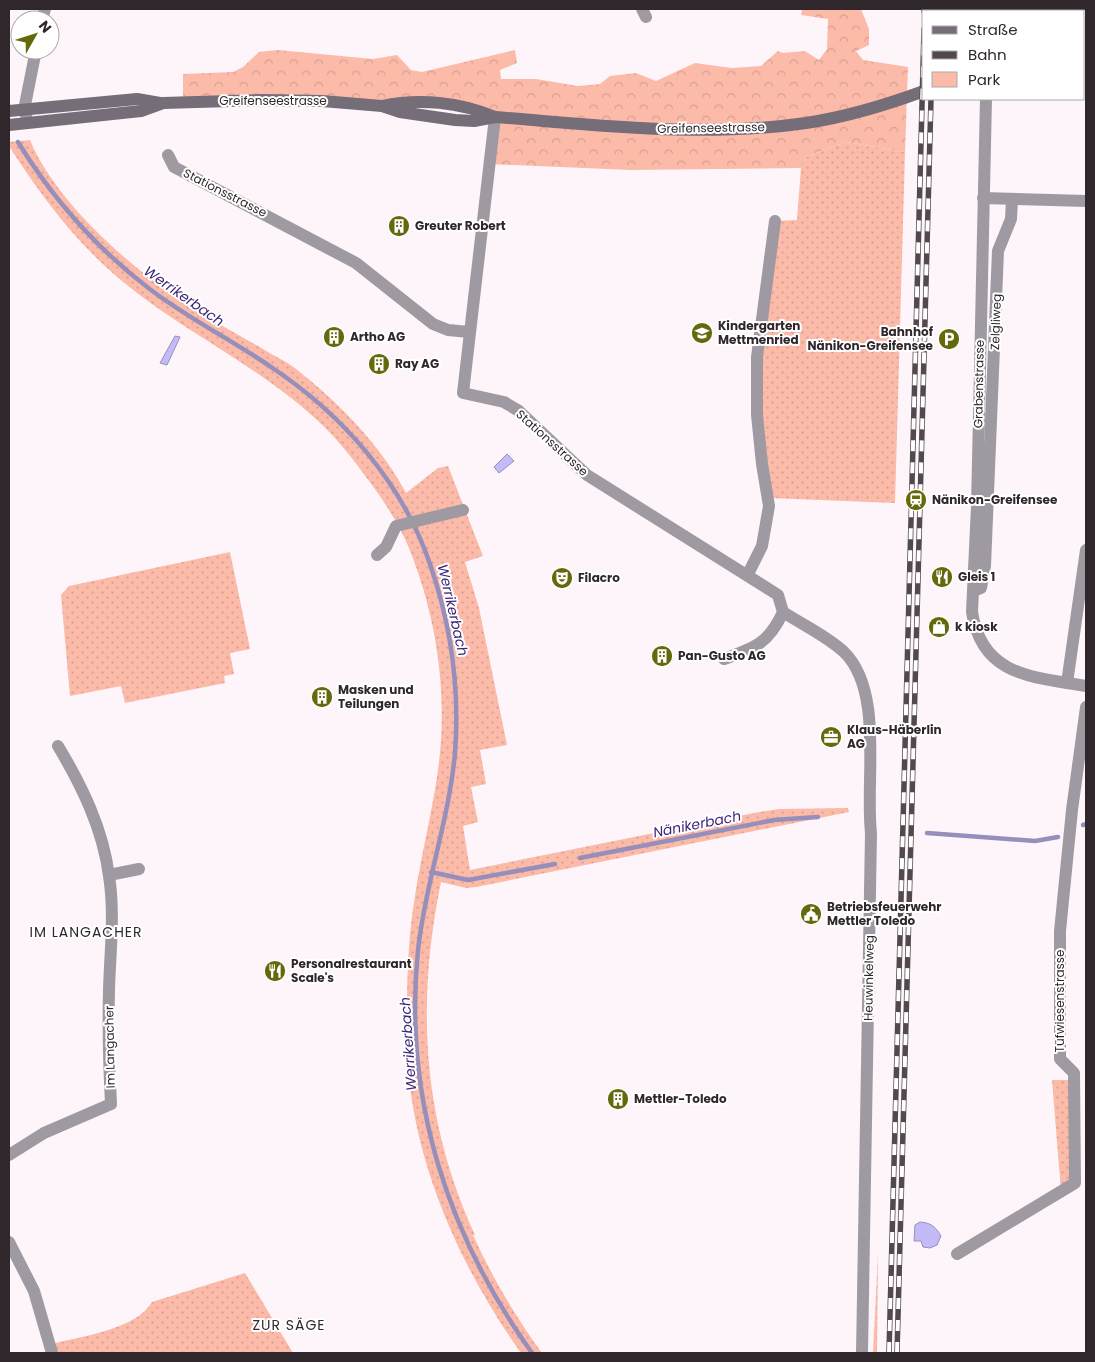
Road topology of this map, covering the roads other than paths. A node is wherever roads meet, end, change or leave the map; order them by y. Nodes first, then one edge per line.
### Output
1 (34, 60) edge
2 (922, 92) edge
3 (986, 100) edge
4 (163, 104) junction
5 (25, 109) junction
6 (10, 111) edge
7 (495, 117) junction
8 (18, 124) edge
9 (168, 155) dead end
10 (983, 198) junction
11 (1012, 199) junction
12 (1086, 201) edge
13 (775, 221) dead end
14 (469, 332) junction
15 (463, 510) dead end
16 (1086, 550) edge
17 (377, 555) dead end
18 (748, 574) junction
19 (972, 592) junction
20 (783, 612) junction
21 (724, 659) dead end
22 (1067, 683) junction
23 (1086, 686) edge
24 (1086, 707) edge
25 (58, 746) dead end
26 (139, 869) dead end
27 (109, 875) junction
28 (9, 1155) edge
29 (9, 1242) edge
30 (957, 1254) dead end
31 (52, 1353) edge
32 (862, 1353) edge

1 - 5 street
2 - 7 street, Greifenseestrasse
3 - 10 street, Grabenstrasse
4 - 5 street, Greifenseestrasse
4 - 7 street, Greifenseestrasse
4 - 8 street, Greifenseestrasse
5 - 6 street
5 - 8 street
7 - 14 street
9 - 14 street, Stationsstrasse
10 - 11 street
10 - 19 street, Grabenstrasse
11 - 12 street
11 - 19 street, Zelgliweg
13 - 18 street
14 - 18 street, Stationsstrasse
15 - 17 street
16 - 22 street
18 - 20 street, Stationsstrasse
19 - 22 street, Grabenstrasse
20 - 21 street
20 - 32 street, Heuwinkelweg
22 - 23 street
24 - 30 street, Tüfwiesenstrasse
25 - 27 street, Im Langacher
26 - 27 street
27 - 28 street, Im Langacher
29 - 31 street

